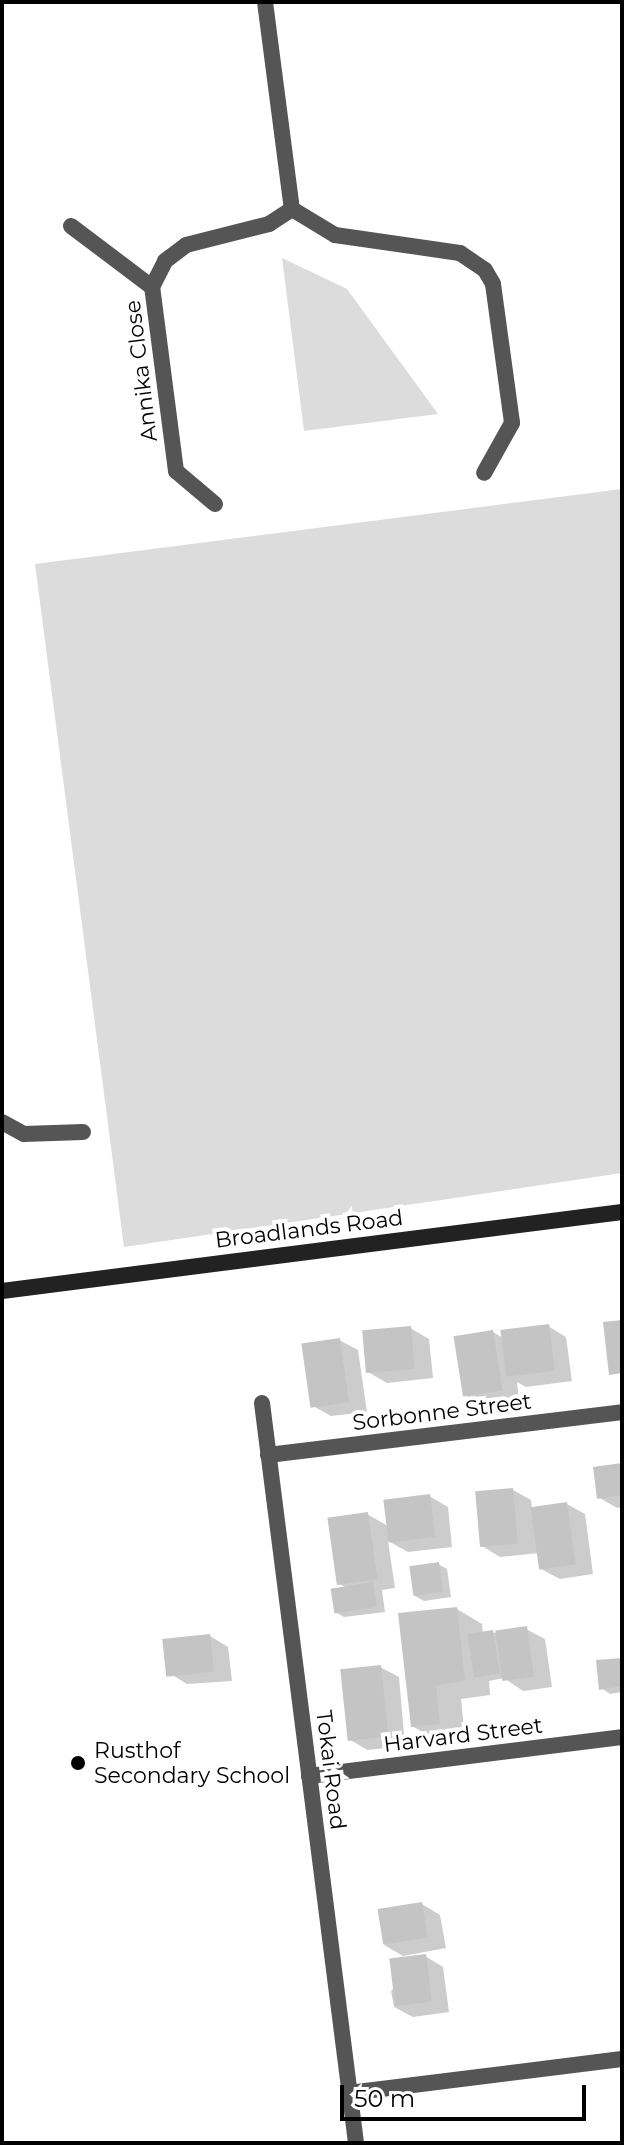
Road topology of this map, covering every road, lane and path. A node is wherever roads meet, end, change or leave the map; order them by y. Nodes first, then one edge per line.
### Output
1 (265, 2) edge
2 (292, 209) junction
3 (71, 226) dead end
4 (152, 287) junction
5 (484, 473) dead end
6 (215, 504) dead end
7 (2, 1122) edge
8 (83, 1132) dead end
9 (622, 1212) edge
10 (2, 1291) edge
11 (262, 1403) dead end
12 (622, 1412) edge
13 (268, 1455) junction
14 (622, 1737) edge
15 (309, 1776) junction
16 (622, 2059) edge
17 (349, 2093) junction
18 (356, 2143) edge

1 - 2 street
2 - 4 street, Annika Close
2 - 5 street
3 - 4 street
4 - 6 street, Annika Close
7 - 8 street
9 - 10 main road, Broadlands Road
11 - 13 street, Tokai Road
12 - 13 street, Sorbonne Street
13 - 15 street, Tokai Road
14 - 15 street, Harvard Street
15 - 17 street, Tokai Road
16 - 17 street
17 - 18 street, Tokai Road

